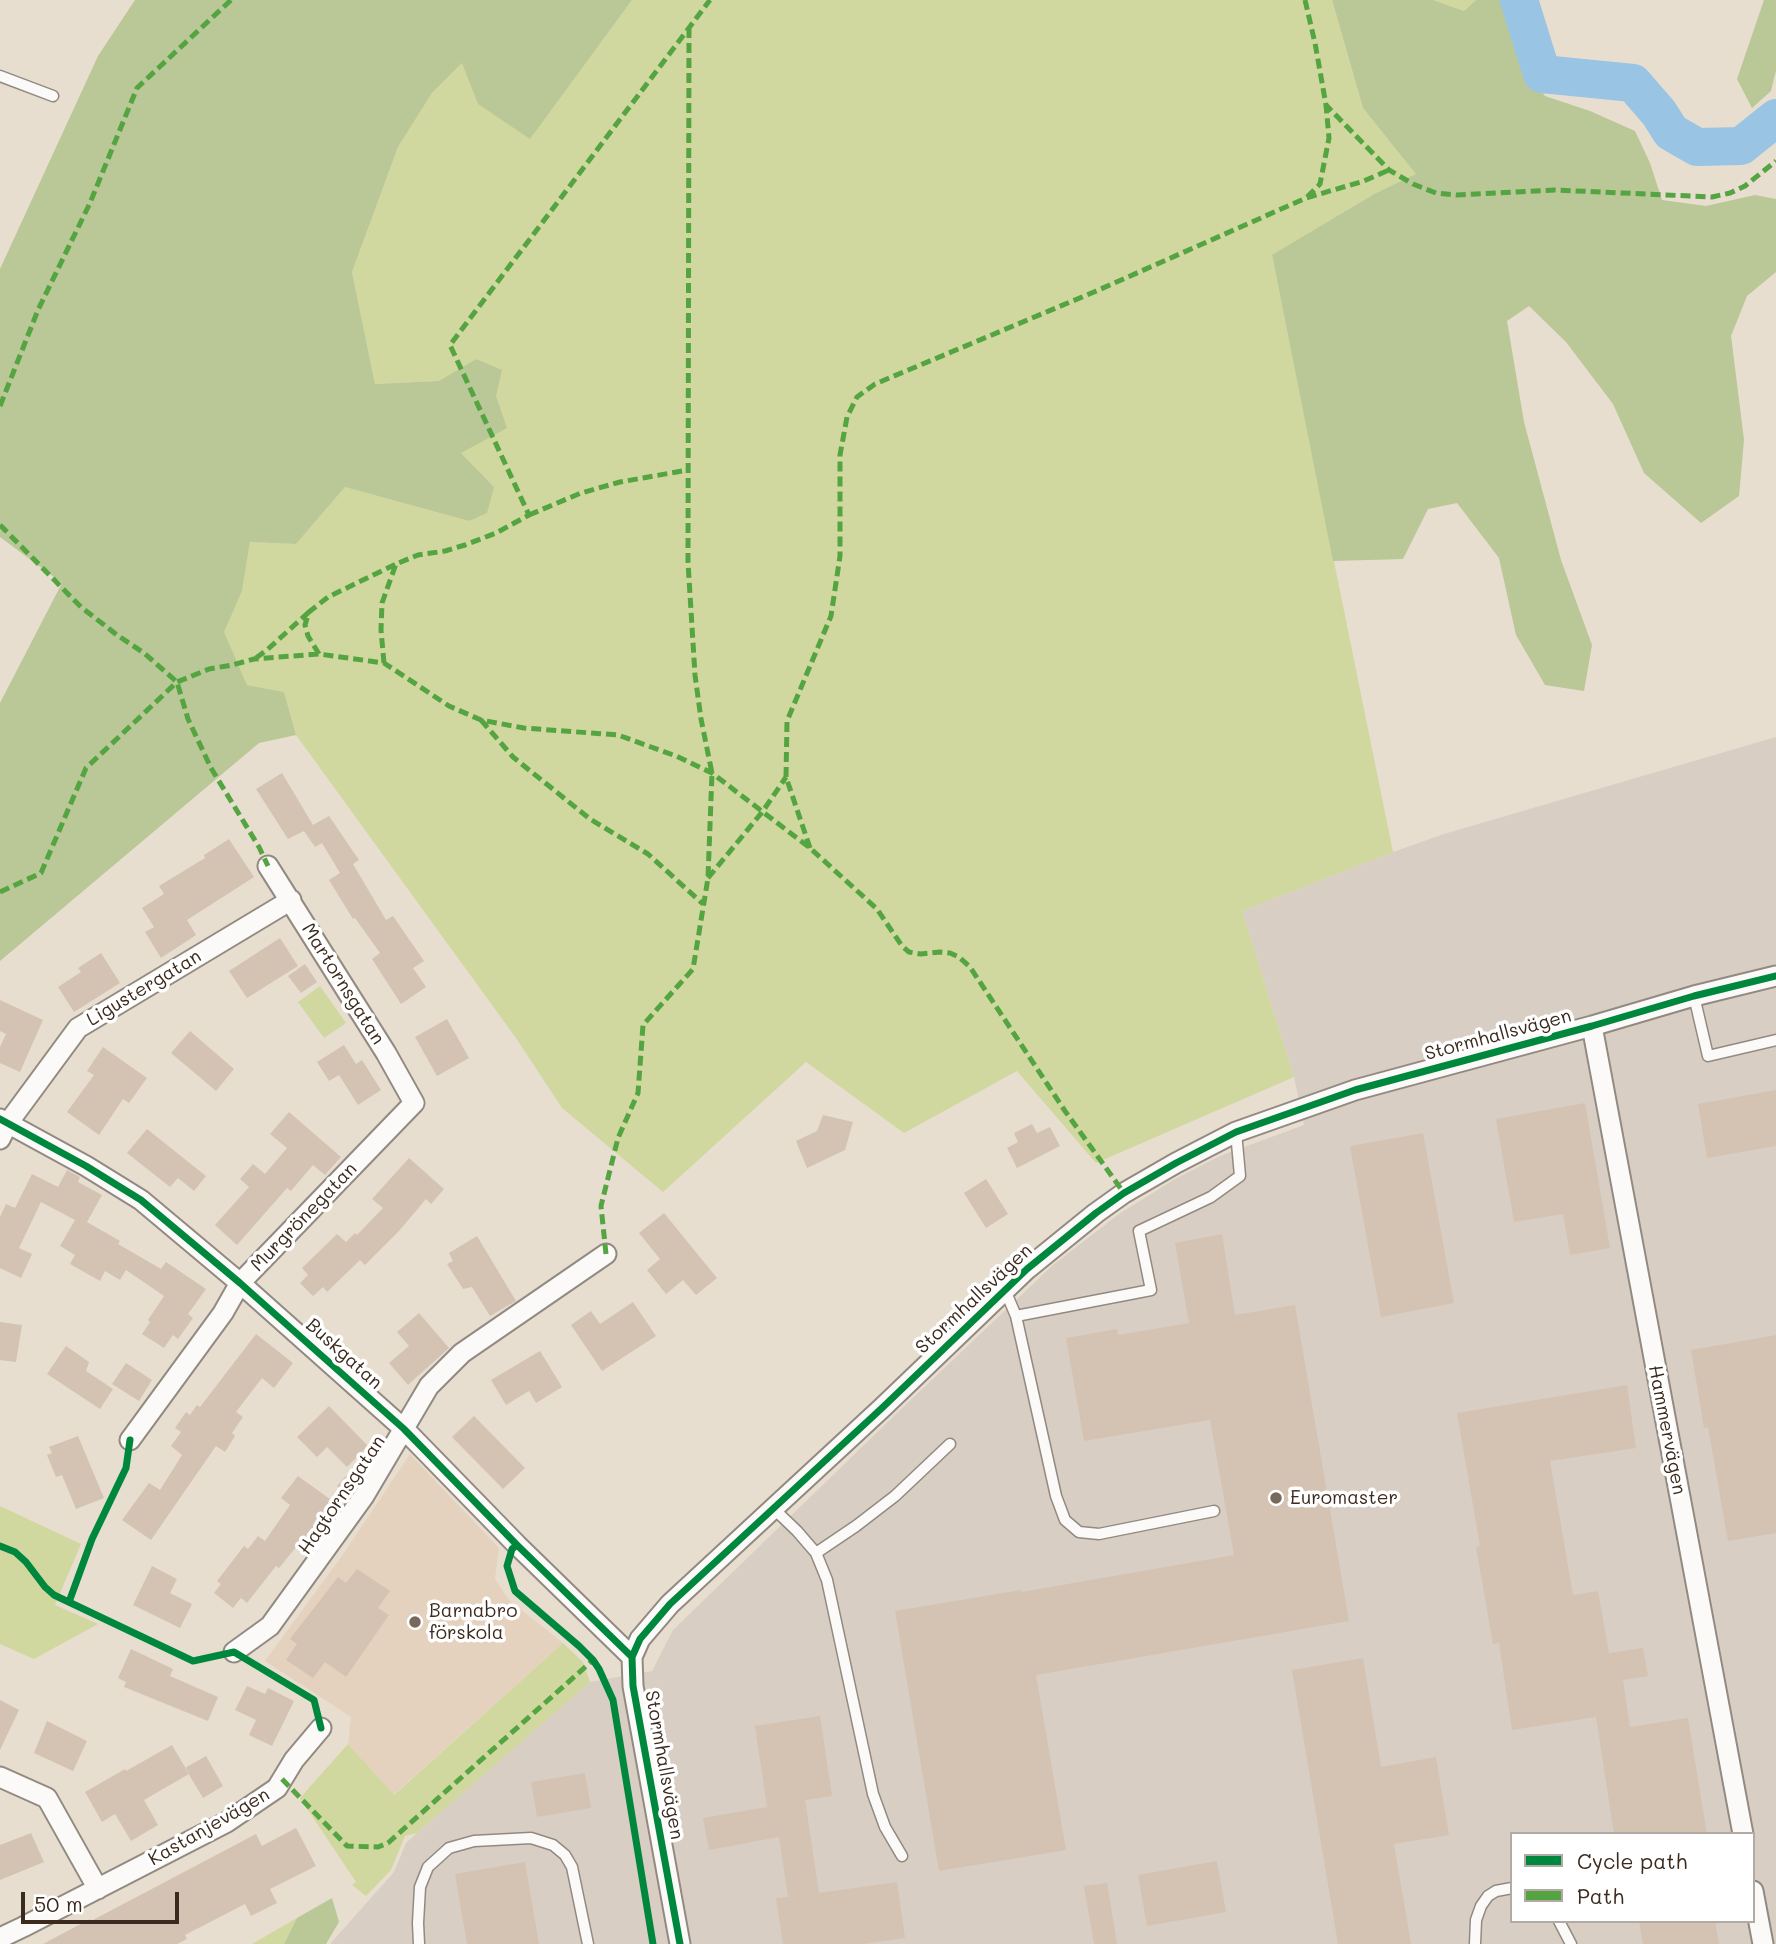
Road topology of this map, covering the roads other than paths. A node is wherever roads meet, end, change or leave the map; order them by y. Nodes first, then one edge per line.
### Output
1 (0, 76) edge
2 (53, 96) dead end
3 (268, 866) dead end
4 (291, 901) junction
5 (1776, 976) edge
6 (1693, 996) junction
7 (1592, 1026) junction
8 (1776, 1040) edge
9 (414, 1103) joint
10 (3, 1127) edge
11 (1236, 1132) junction
12 (606, 1254) dead end
13 (240, 1283) junction
14 (1005, 1290) junction
15 (1016, 1316) junction
16 (404, 1429) junction
17 (130, 1440) dead end
18 (950, 1444) dead end
19 (774, 1508) junction
20 (1214, 1511) dead end
21 (816, 1553) junction
22 (234, 1652) dead end
23 (632, 1657) junction
24 (321, 1728) dead end
25 (0, 1777) edge
26 (1742, 1832) edge
27 (902, 1856) dead end
28 (1510, 1888) edge
29 (98, 1889) junction
30 (1755, 1902) edge
31 (1560, 1923) edge
32 (0, 1938) edge
33 (419, 1944) edge
34 (588, 1944) edge
35 (680, 1944) edge
36 (1475, 1944) edge
37 (1571, 1944) edge
38 (1763, 1944) edge

1 - 2 lane
3 - 4 street, Martornsgatan
4 - 9 street, Martornsgatan
4 - 10 street, Ligustergatan
5 - 6 street, Stormhallsvägen
6 - 7 street, Stormhallsvägen
6 - 8 lane
7 - 11 street, Stormhallsvägen
7 - 26 street, Hammervägen
9 - 13 street, Murgrönegatan
10 - 13 street, Buskgatan
11 - 14 street, Stormhallsvägen
11 - 15 lane
12 - 16 street, Hagtornsgatan
13 - 16 street, Buskgatan
13 - 17 street, Murgrönegatan
14 - 15 lane
14 - 19 street, Stormhallsvägen
15 - 20 lane
16 - 22 street, Hagtornsgatan
16 - 23 street, Buskgatan
18 - 21 lane
19 - 21 lane
19 - 23 street, Stormhallsvägen
21 - 27 lane
23 - 35 street, Stormhallsvägen
24 - 29 street, Kastanjevägen
25 - 29 street
28 - 36 lane
29 - 32 street, Kastanjevägen
30 - 38 street
31 - 37 lane
33 - 34 lane

